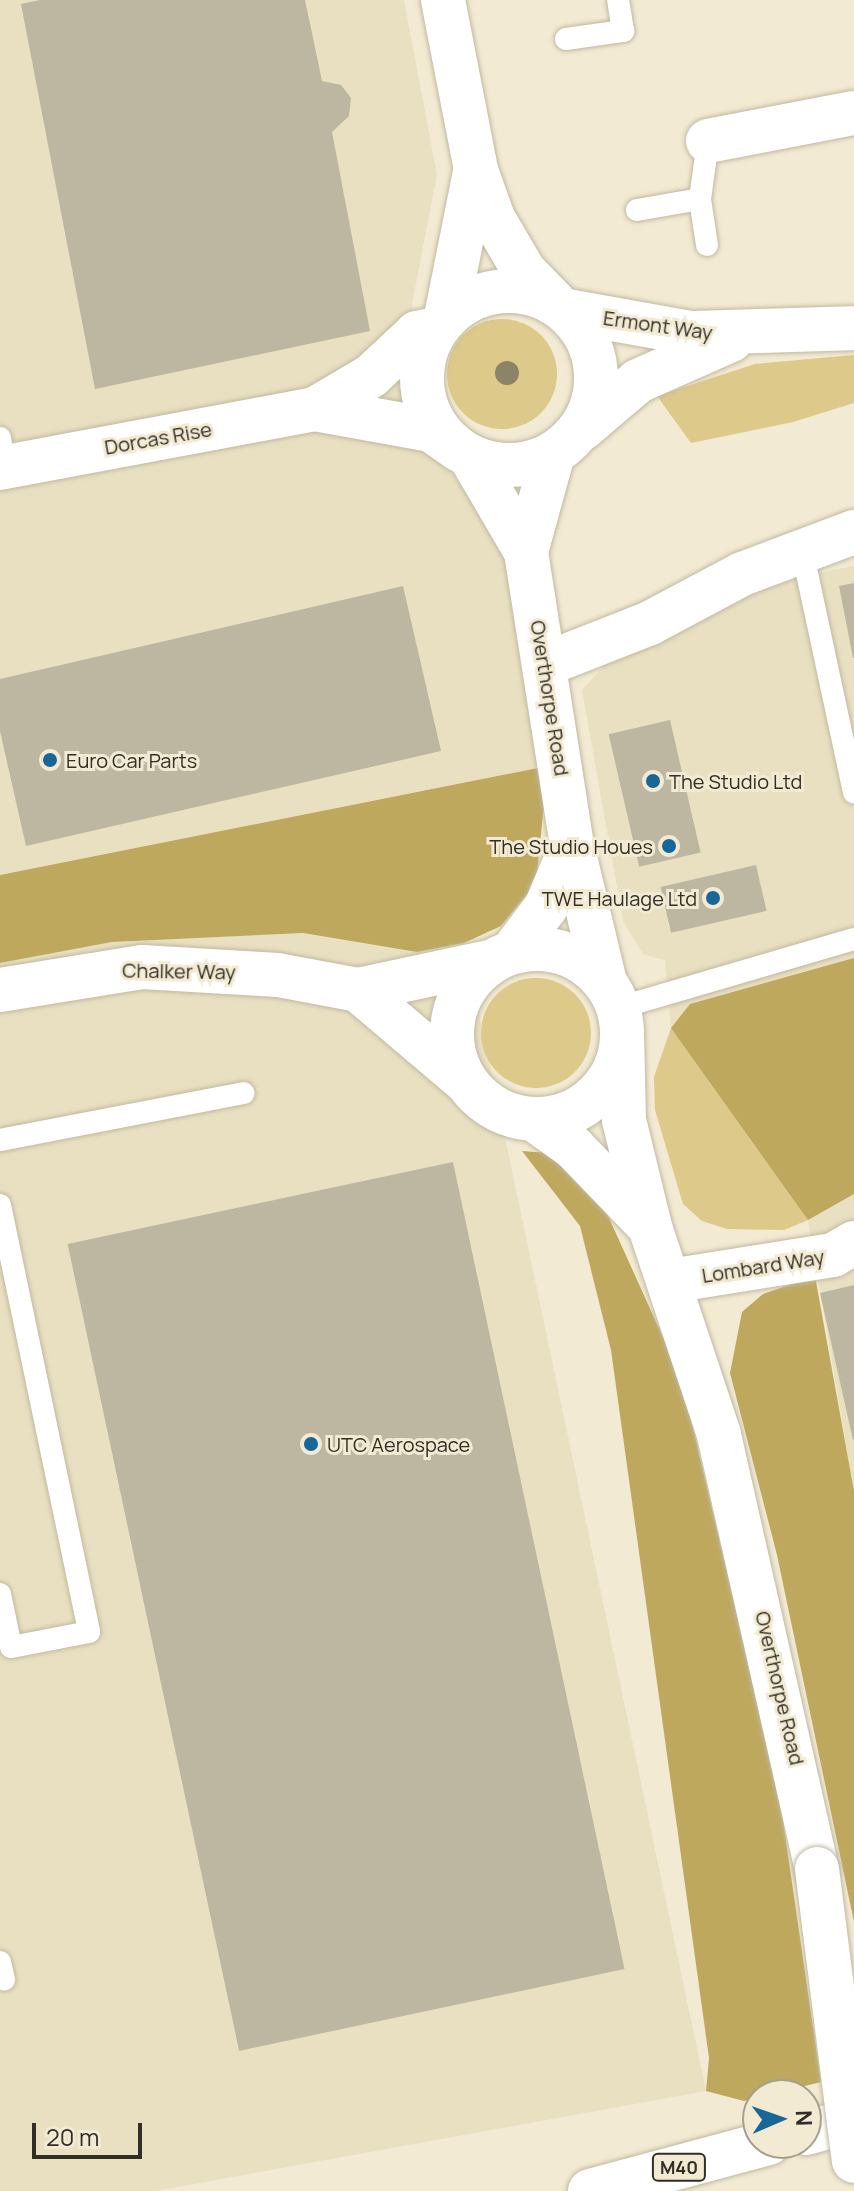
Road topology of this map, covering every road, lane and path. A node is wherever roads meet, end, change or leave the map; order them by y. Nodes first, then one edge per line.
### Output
1 (443, 0) edge
2 (618, 0) edge
3 (566, 39) dead end
4 (854, 113) edge
5 (708, 141) joint
6 (476, 170) junction
7 (700, 199) junction
8 (637, 210) dead end
9 (707, 245) dead end
10 (560, 306) junction
11 (441, 323) junction
12 (854, 328) edge
13 (749, 335) junction
14 (315, 409) junction
15 (562, 446) junction
16 (464, 453) junction
17 (2, 457) edge
18 (854, 532) edge
19 (802, 550) junction
20 (526, 552) junction
21 (546, 664) junction
22 (854, 792) edge
23 (572, 845) junction
24 (854, 939) edge
25 (500, 957) junction
26 (0, 990) edge
27 (358, 990) junction
28 (615, 1007) junction
29 (464, 1080) junction
30 (243, 1093) dead end
31 (535, 1120) junction
32 (0, 1140) edge
33 (0, 1205) edge
34 (650, 1227) junction
35 (854, 1243) edge
36 (670, 1281) junction
37 (0, 1594) edge
38 (854, 2120) edge
39 (822, 2129) edge
40 (742, 2150) edge
41 (854, 2161) edge
42 (590, 2191) edge

1 - 6 main road
2 - 3 lane
4 - 5 main road
5 - 7 lane
6 - 10 main road
6 - 11 main road
7 - 8 lane
7 - 9 lane
10 - 11 main road
10 - 13 main road, Ermont Way
10 - 15 main road
11 - 14 main road, Dorcas Rise
11 - 16 main road
12 - 13 main road, Ermont Way
13 - 15 main road, Ermont Way
14 - 16 main road, Dorcas Rise
14 - 17 main road, Dorcas Rise
15 - 16 main road
15 - 20 main road, Overthorpe Road
16 - 20 main road, Overthorpe Road
18 - 19 main road
19 - 21 main road
19 - 22 lane
20 - 21 main road, Overthorpe Road
21 - 23 main road, Overthorpe Road
23 - 25 main road
23 - 28 main road, Overthorpe Road
24 - 28 lane
25 - 27 main road, Chalker Way
25 - 28 main road
25 - 29 main road
26 - 27 main road, Chalker Way
27 - 29 main road, Chalker Way
28 - 31 main road
28 - 34 main road, Overthorpe Road
29 - 31 main road
30 - 32 lane
31 - 34 main road, Overthorpe Road
33 - 37 lane
34 - 36 main road, Overthorpe Road
35 - 36 main road, Lombard Way
36 - 41 main road, Overthorpe Road, bridge
38 - 39 main road
40 - 42 main road, M40

